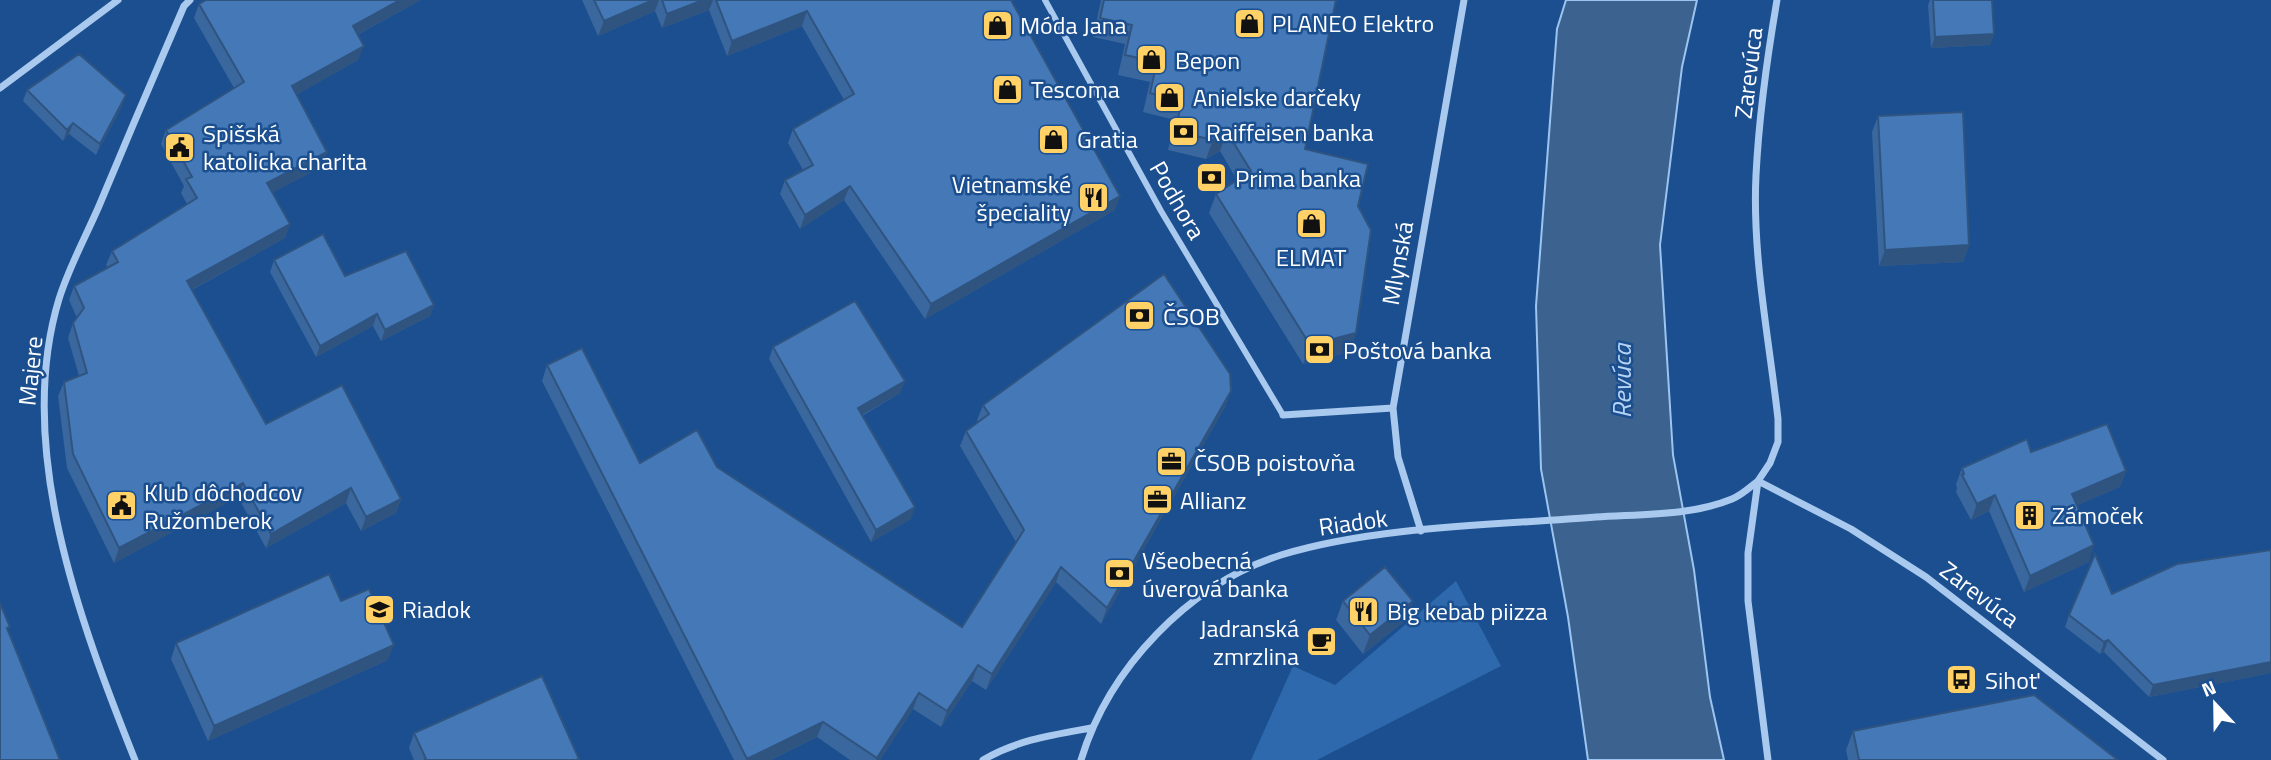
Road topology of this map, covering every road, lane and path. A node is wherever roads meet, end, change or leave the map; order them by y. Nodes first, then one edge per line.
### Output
1 (118, 0) edge
2 (190, 0) edge
3 (1045, 0) edge
4 (1464, 0) edge
5 (1777, 0) edge
6 (0, 88) edge
7 (1393, 408) junction
8 (1283, 415) joint
9 (1758, 481) junction
10 (1421, 531) junction
11 (1091, 728) junction
12 (135, 760) edge
13 (982, 760) edge
14 (1081, 760) edge
15 (1768, 760) edge
16 (2163, 760) edge

1 - 6 street
2 - 12 street, Majere
3 - 8 street, Podhora
4 - 7 street, Mlynská
5 - 9 street, Zarevúca
7 - 8 street
7 - 10 street, Mlynská
9 - 10 street, Riadok
9 - 15 street, Zarevúca
9 - 16 street, Zarevúca
10 - 11 street, Riadok
11 - 13 street
11 - 14 street, Riadok

